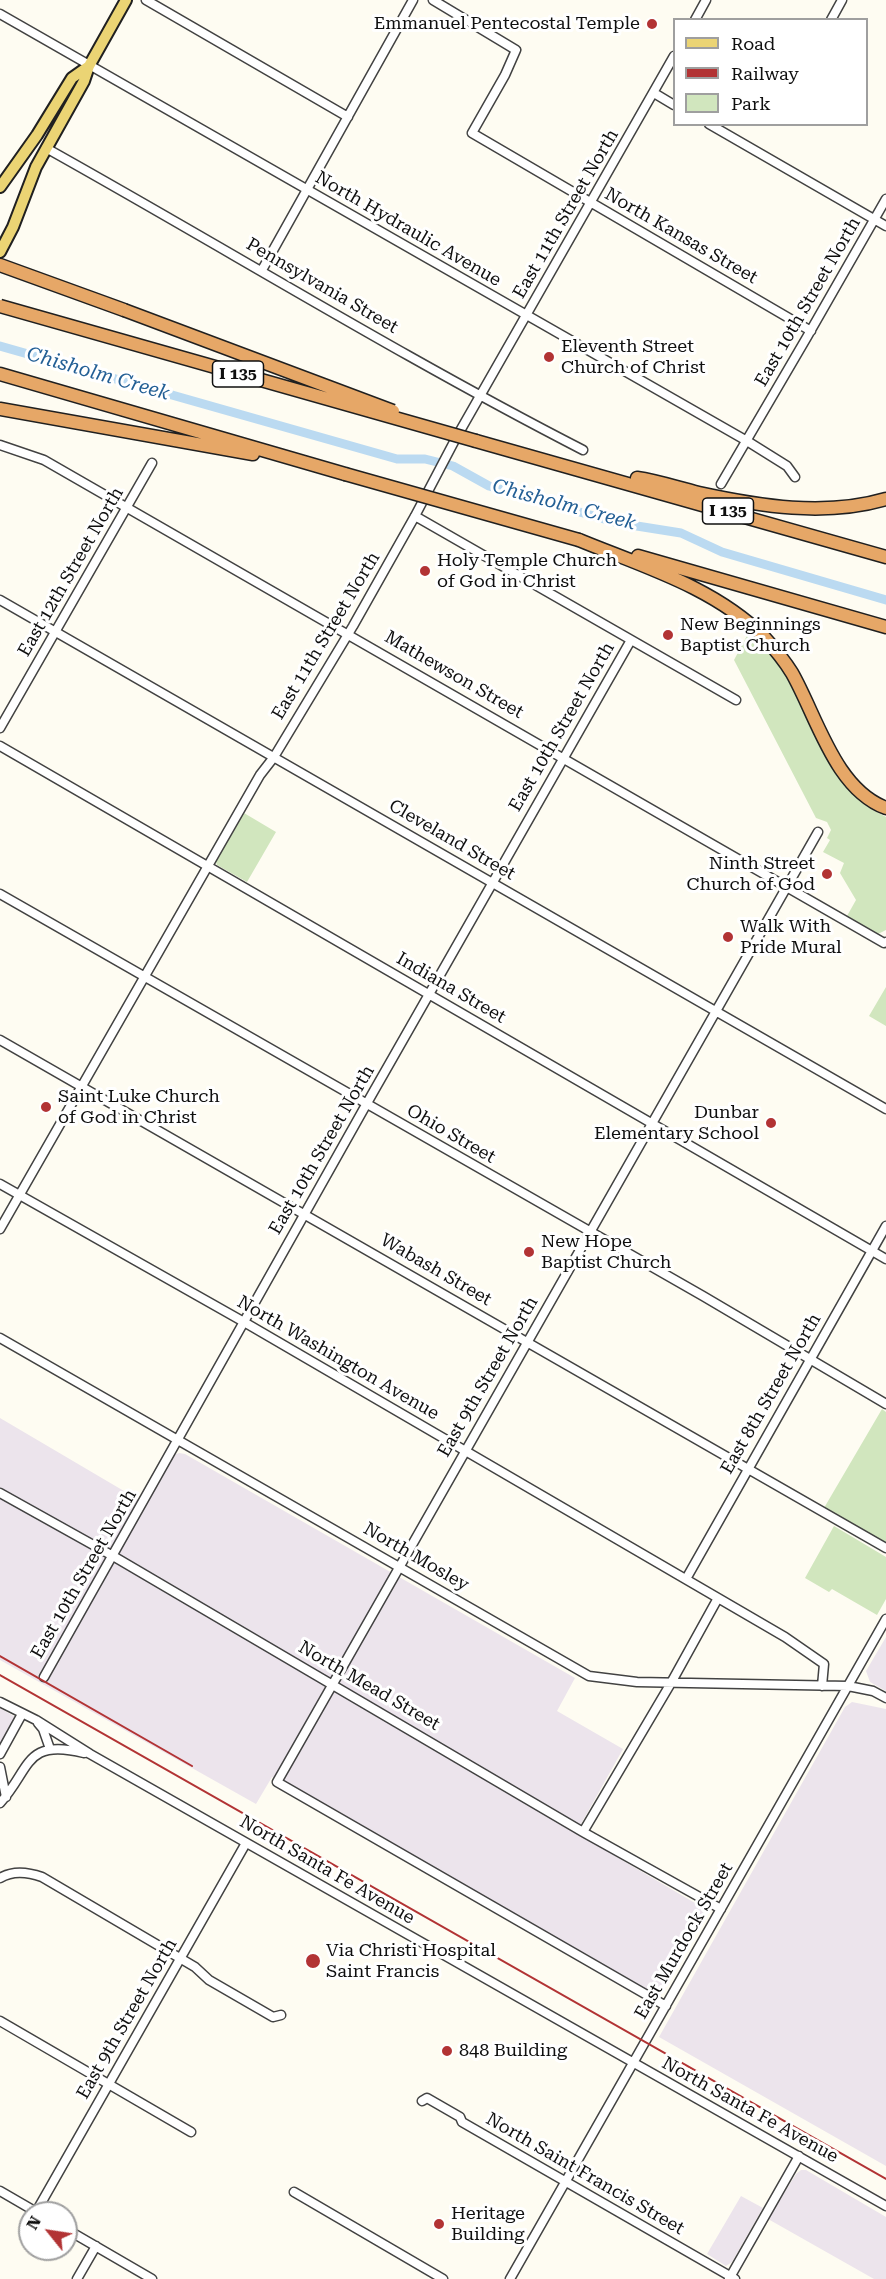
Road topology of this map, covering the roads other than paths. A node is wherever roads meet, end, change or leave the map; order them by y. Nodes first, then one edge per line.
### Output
1 (126, 0) edge
2 (146, 0) edge
3 (413, 0) edge
4 (433, 0) edge
5 (706, 0) edge
6 (842, 0) edge
7 (0, 14) edge
8 (696, 18) edge
9 (832, 18) edge
10 (673, 60) edge
11 (89, 66) junction
12 (654, 93) junction
13 (673, 104) edge
14 (348, 117) junction
15 (712, 126) edge
16 (46, 148) junction
17 (0, 187) edge
18 (307, 190) junction
19 (886, 199) edge
20 (592, 203) junction
21 (874, 220) junction
22 (886, 226) edge
23 (0, 252) edge
24 (0, 265) edge
25 (262, 270) junction
26 (0, 306) edge
27 (527, 316) junction
28 (811, 331) junction
29 (0, 374) edge
30 (481, 397) junction
31 (0, 408) edge
32 (476, 441) junction
33 (747, 441) junction
34 (0, 445) edge
35 (583, 450) dead end
36 (152, 463) dead end
37 (570, 467) junction
38 (345, 474) junction
39 (795, 477) dead end
40 (721, 484) dead end
41 (886, 499) edge
42 (127, 507) junction
43 (415, 516) junction
44 (579, 540) junction
45 (886, 557) edge
46 (0, 600) edge
47 (886, 627) edge
48 (55, 632) junction
49 (348, 634) junction
50 (631, 640) junction
51 (736, 700) dead end
52 (0, 728) edge
53 (0, 746) edge
54 (274, 757) junction
55 (564, 758) junction
56 (886, 808) edge
57 (818, 832) dead end
58 (207, 865) junction
59 (493, 882) junction
60 (786, 886) junction
61 (0, 894) edge
62 (886, 942) edge
63 (143, 976) junction
64 (429, 994) junction
65 (716, 1010) junction
66 (0, 1040) edge
67 (81, 1086) junction
68 (366, 1105) junction
69 (886, 1109) edge
70 (652, 1123) junction
71 (0, 1184) edge
72 (19, 1196) junction
73 (305, 1213) junction
74 (886, 1226) edge
75 (0, 1229) edge
76 (590, 1232) junction
77 (872, 1251) junction
78 (886, 1259) edge
79 (244, 1322) junction
80 (0, 1338) edge
81 (527, 1342) junction
82 (810, 1359) junction
83 (886, 1404) edge
84 (179, 1439) junction
85 (465, 1450) junction
86 (748, 1469) junction
87 (0, 1493) edge
88 (886, 1548) edge
89 (113, 1556) junction
90 (399, 1566) junction
91 (686, 1579) junction
92 (718, 1598) junction
93 (886, 1619) edge
94 (44, 1677) dead end
95 (671, 1683) junction
96 (332, 1684) junction
97 (822, 1686) junction
98 (848, 1686) junction
99 (886, 1698) edge
100 (0, 1702) edge
101 (22, 1714) junction
102 (36, 1720) junction
103 (50, 1749) junction
104 (0, 1754) edge
105 (90, 1754) junction
106 (0, 1767) edge
107 (3, 1800) edge
108 (584, 1832) junction
109 (246, 1843) junction
110 (0, 1878) edge
111 (721, 1909) junction
112 (180, 1958) junction
113 (666, 2006) junction
114 (281, 2015) dead end
115 (0, 2021) edge
116 (633, 2063) junction
117 (108, 2085) junction
118 (422, 2101) dead end
119 (190, 2132) dead end
120 (799, 2156) junction
121 (566, 2181) junction
122 (0, 2191) edge
123 (294, 2192) dead end
124 (18, 2201) edge
125 (43, 2201) edge
126 (886, 2206) edge
127 (78, 2236) edge
128 (96, 2246) junction
129 (731, 2278) edge
130 (77, 2279) edge
131 (152, 2279) edge
132 (443, 2279) edge
133 (510, 2279) edge

1 - 11 main road
2 - 14 street
3 - 14 street
4 - 20 street, North Kansas Street
5 - 8 street
6 - 9 street
7 - 11 street, North Hydraulic Avenue
10 - 12 street, East 11th Street North
11 - 16 main road
11 - 17 main road
11 - 18 street, North Hydraulic Avenue
12 - 13 street
12 - 20 street, East 11th Street North
14 - 18 street
15 - 21 street
16 - 23 main road
16 - 25 street, Pennsylvania Street
18 - 25 street
18 - 27 street, North Hydraulic Avenue
19 - 21 street, East 10th Street North
20 - 27 street, East 11th Street North
20 - 28 street, North Kansas Street
21 - 22 street
21 - 28 street, East 10th Street North
24 - 32 highway, bridge
25 - 30 street, Pennsylvania Street
26 - 32 highway, I 135, bridge
27 - 30 street, East 11th Street North
27 - 33 street, North Hydraulic Avenue
28 - 33 street, East 10th Street North
29 - 38 highway
30 - 35 street, Pennsylvania Street
30 - 43 street, East 11th Street North
31 - 38 highway
32 - 37 highway, I 135
33 - 39 street, North Hydraulic Avenue
33 - 40 street, East 10th Street North
34 - 42 street, Mathewson Street
36 - 42 street, East 12th Street North
37 - 41 highway
37 - 45 highway, I 135
38 - 44 highway, bridge
42 - 48 street, East 12th Street North
42 - 49 street, Mathewson Street
43 - 49 street, East 11th Street North
43 - 50 street
44 - 47 highway
44 - 56 highway
46 - 48 street, Cleveland Street
48 - 52 street, East 12th Street North
48 - 54 street, Cleveland Street
49 - 54 street, East 11th Street North
49 - 55 street, Mathewson Street
50 - 51 street
50 - 55 street, East 10th Street North
53 - 58 street, Indiana Street
54 - 58 street, East 11th Street North
54 - 59 street, Cleveland Street
55 - 59 street, East 10th Street North
55 - 60 street, Mathewson Street
57 - 60 street, East 9th Street North
58 - 63 street, East 11th Street North
58 - 64 street, Indiana Street
59 - 64 street, East 10th Street North
59 - 65 street, Cleveland Street
60 - 62 street, Mathewson Street
60 - 65 street, East 9th Street North
61 - 63 street, Ohio Street
63 - 67 street, East 11th Street North
63 - 68 street, Ohio Street
64 - 68 street, East 10th Street North
64 - 70 street, Indiana Street
65 - 69 street, Cleveland Street
65 - 70 street, East 9th Street North
66 - 67 street, Wabash Street
67 - 72 street, East 11th Street North
67 - 73 street, Wabash Street
68 - 73 street, East 10th Street North
68 - 76 street, Ohio Street
70 - 76 street, East 9th Street North
70 - 77 street, Indiana Street
71 - 72 street, North Washington Avenue
72 - 75 street, East 11th Street North
72 - 79 street, North Washington Avenue
73 - 79 street, East 10th Street North
73 - 81 street, Wabash Street
74 - 77 street, East 8th Street North
76 - 81 street, East 9th Street North
76 - 82 street, Ohio Street
77 - 78 street, Indiana Street
77 - 82 street, East 8th Street North
79 - 84 street, East 10th Street North
79 - 85 street, North Washington Avenue
80 - 84 street, North Mosley
81 - 85 street, East 9th Street North
81 - 86 street, Wabash Street
82 - 83 street, Ohio Street
82 - 86 street, East 8th Street North
84 - 89 street, East 10th Street North
84 - 90 street, North Mosley
85 - 90 street, East 9th Street North
85 - 91 street, North Washington Avenue
86 - 88 street, Wabash Street
86 - 91 street, East 8th Street North
87 - 89 street, North Mead Street
89 - 94 street, East 10th Street North
89 - 96 street, North Mead Street
90 - 95 street, North Mosley
90 - 96 street, East 9th Street North
91 - 92 street, North Washington Avenue
92 - 95 street
92 - 97 street, North Washington Avenue
93 - 98 street, East Murdock Street
95 - 97 street, North Mosley
95 - 108 street
96 - 108 street, North Mead Street
96 - 113 street, East 9th Street North
97 - 98 street, North Mosley
98 - 99 street
98 - 111 street, East Murdock Street
100 - 101 street, North Santa Fe Avenue
101 - 102 street, North Santa Fe Avenue
101 - 104 street
102 - 103 street
102 - 105 street, North Santa Fe Avenue
103 - 105 street
103 - 107 street
105 - 109 street, North Santa Fe Avenue
106 - 107 street
108 - 111 street, North Mead Street
109 - 112 street, East 9th Street North
109 - 116 street, North Santa Fe Avenue
110 - 112 street
111 - 113 street, East Murdock Street
112 - 114 street
112 - 117 street, East 9th Street North
113 - 116 street, East Murdock Street
115 - 117 street
116 - 120 street, North Santa Fe Avenue
116 - 121 street, East Murdock Street
117 - 119 street
117 - 125 street, East 9th Street North
118 - 121 street, North Saint Francis Street
120 - 126 street, North Santa Fe Avenue
120 - 129 street
121 - 129 street, North Saint Francis Street
121 - 133 street, East Murdock Street
122 - 124 street
123 - 132 street
127 - 128 street
128 - 130 street
128 - 131 street

